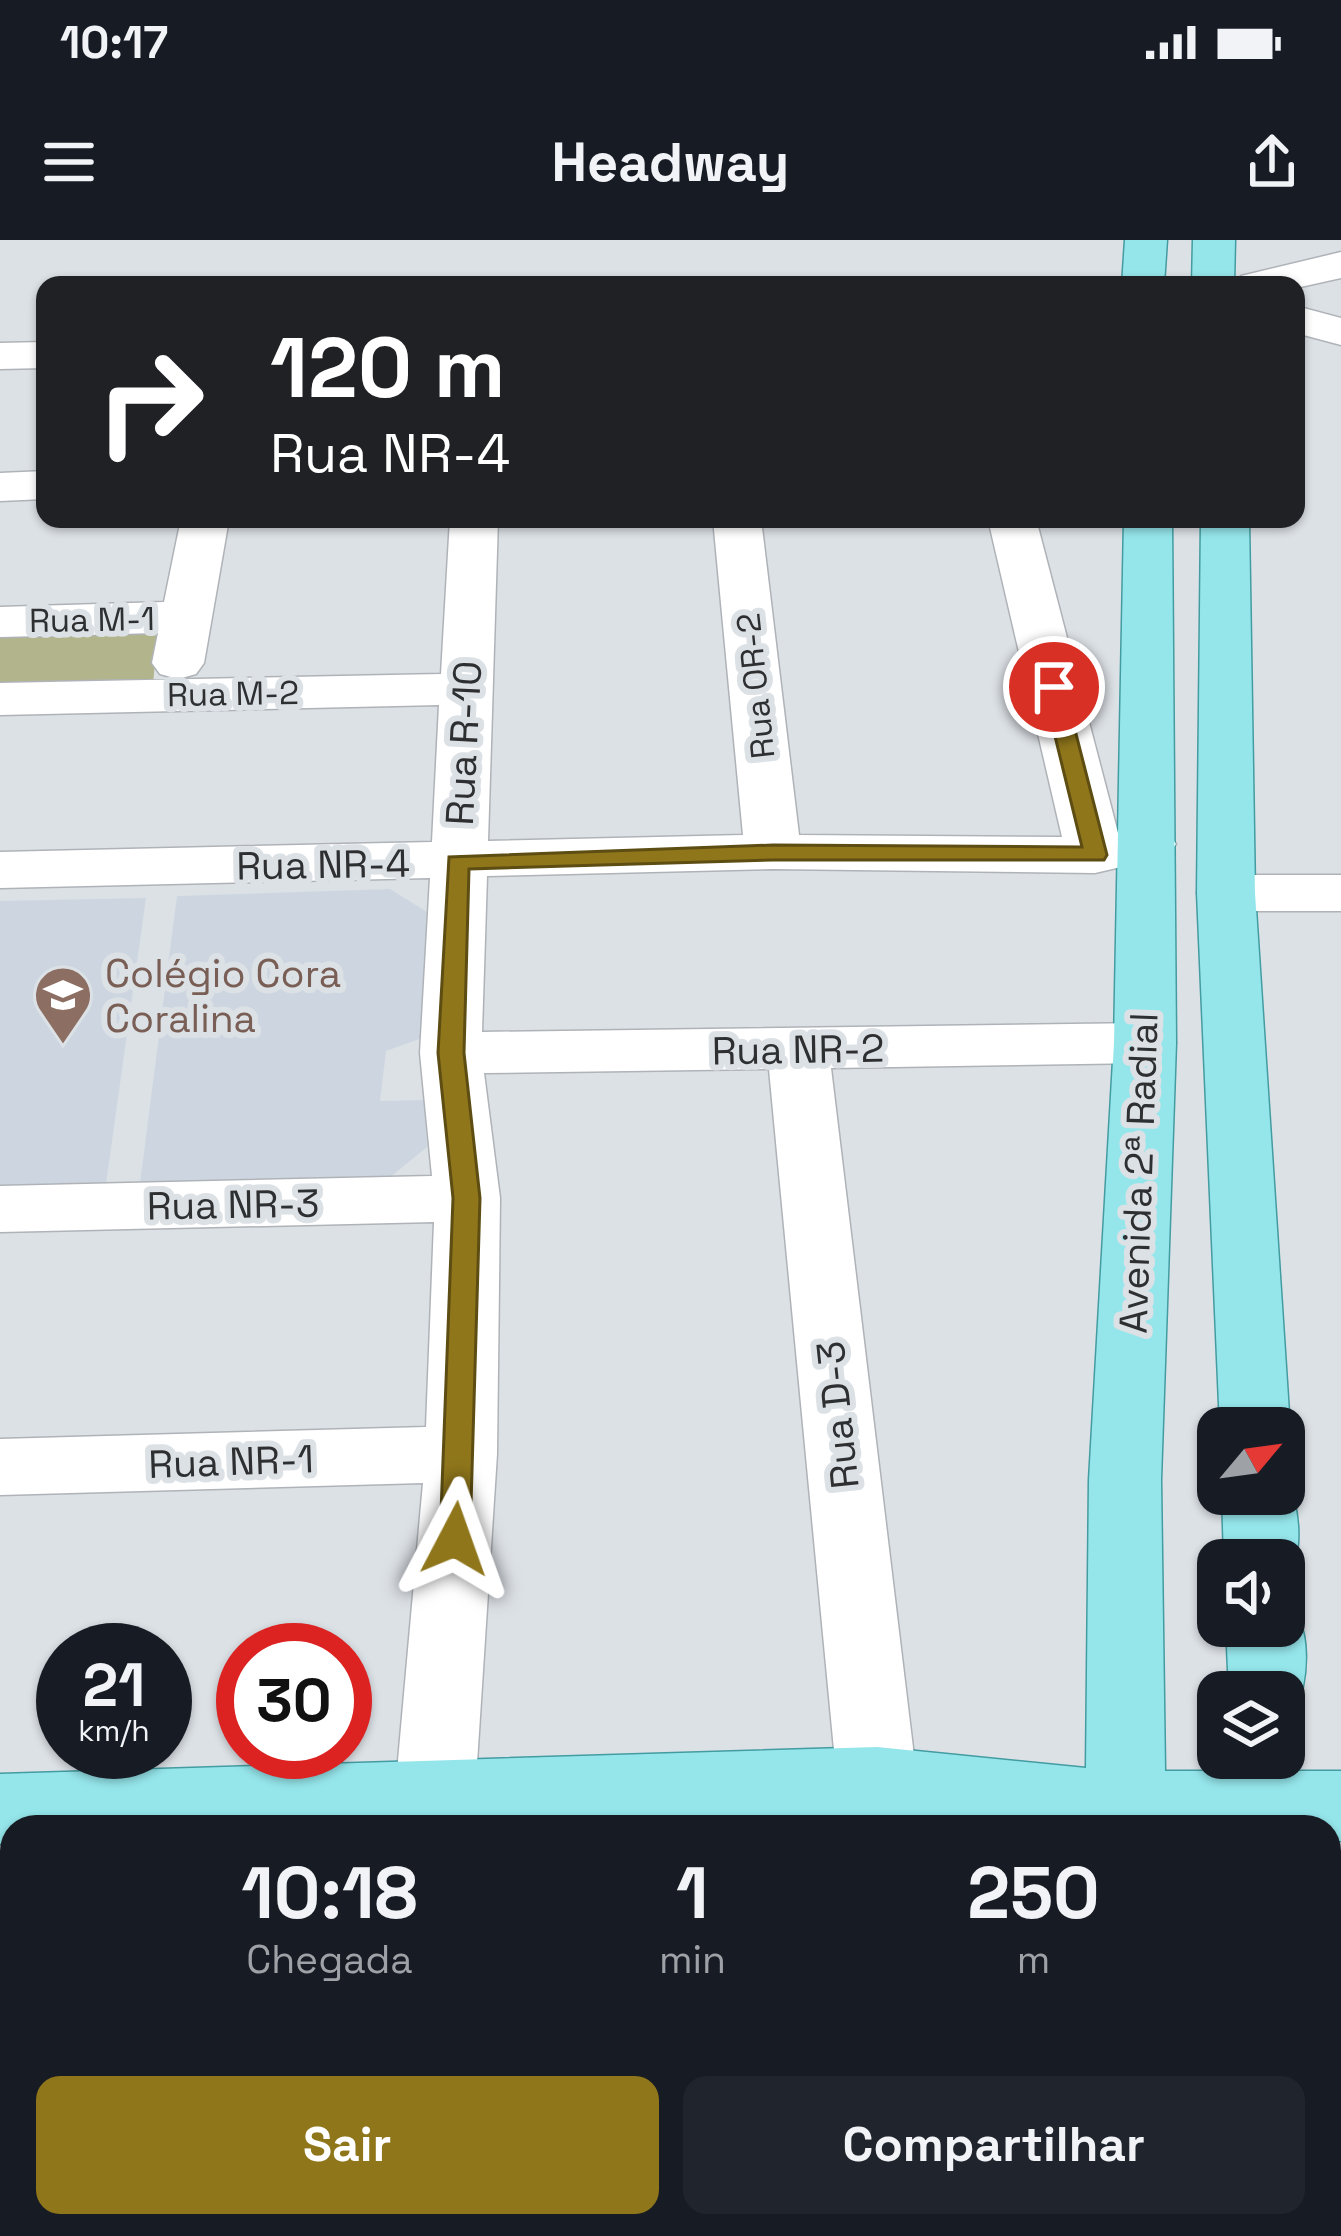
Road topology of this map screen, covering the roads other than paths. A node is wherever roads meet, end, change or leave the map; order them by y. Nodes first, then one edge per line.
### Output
1 (1146, 240) edge
2 (1176, 240) edge
3 (1214, 240) edge
4 (1341, 265) edge
5 (1144, 276) edge
6 (1177, 276) edge
7 (1213, 276) edge
8 (1294, 276) edge
9 (1305, 322) edge
10 (1341, 332) edge
11 (36, 355) edge
12 (0, 356) edge
13 (36, 485) edge
14 (0, 487) edge
15 (204, 528) edge
16 (474, 528) edge
17 (738, 528) edge
18 (1015, 528) edge
19 (1147, 528) edge
20 (1225, 528) edge
21 (184, 617) junction
22 (0, 622) edge
23 (465, 689) junction
24 (174, 693) junction
25 (0, 699) edge
26 (1122, 850) junction
27 (773, 852) junction
28 (458, 862) junction
29 (0, 870) edge
30 (1341, 892) edge
31 (1226, 893) junction
32 (1145, 1043) junction
33 (798, 1049) junction
34 (451, 1053) junction
35 (466, 1198) junction
36 (0, 1209) edge
37 (1254, 1407) edge
38 (461, 1454) junction
39 (0, 1467) edge
40 (877, 1781) junction
41 (1290, 1800) edge
42 (0, 1809) edge
43 (430, 1810) edge
44 (1117, 1815) edge
45 (1124, 1815) edge
46 (1134, 1815) edge

1 - 5 main road
2 - 6 main road
3 - 7 main road
4 - 8 street
9 - 10 street
11 - 12 street
13 - 14 street
15 - 21 street
16 - 23 street, Rua R-10
17 - 27 street, Rua OR-2
18 - 26 street
19 - 26 main road, Avenida 2ª Radial
20 - 31 main road
21 - 22 street, Rua M-1
21 - 24 street
23 - 24 street, Rua M-2
23 - 28 street, Rua R-10
24 - 25 street, Rua M-2
26 - 27 street, Rua NR-4
26 - 32 main road, Avenida 2ª Radial
27 - 28 street, Rua NR-4
28 - 29 street, Rua NR-4
28 - 34 street, Rua R-10
30 - 31 street
31 - 37 main road
32 - 33 street, Rua NR-2
32 - 45 main road, Avenida 2ª Radial
33 - 34 street, Rua NR-2
33 - 40 street, Rua D-3
34 - 35 street, Rua R-10
35 - 36 street, Rua NR-3
35 - 38 street, Rua R-10
38 - 39 street, Rua NR-1
38 - 43 street, Rua R-10
40 - 43 main road
40 - 44 main road
41 - 46 main road
42 - 43 main road

